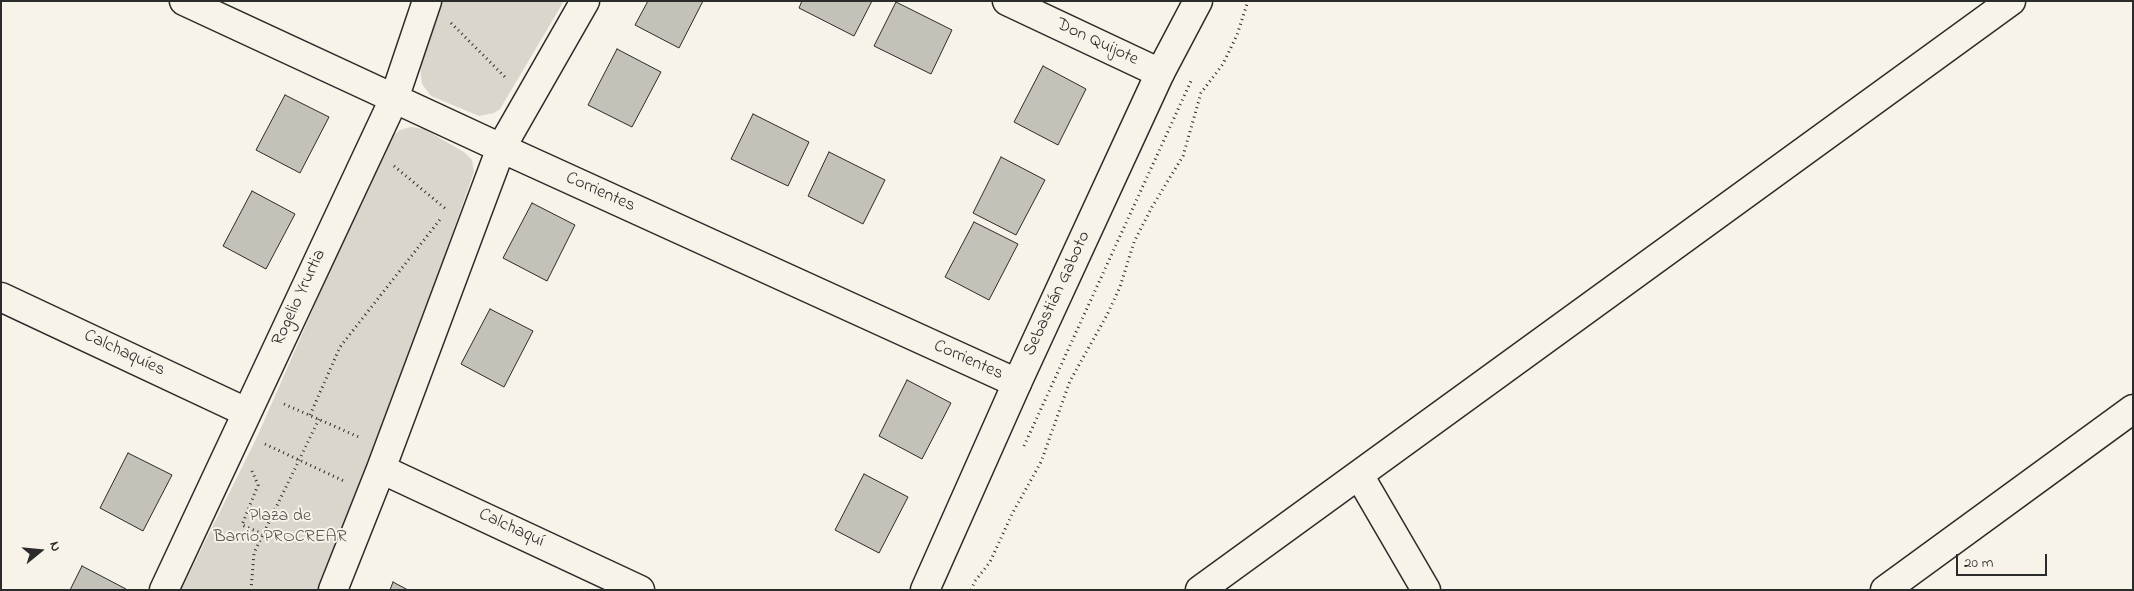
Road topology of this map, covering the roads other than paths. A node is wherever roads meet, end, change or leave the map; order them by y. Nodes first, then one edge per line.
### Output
1 (184, 1) edge
2 (427, 1) edge
3 (585, 1) edge
4 (1007, 1) edge
5 (1198, 1) edge
6 (2011, 1) edge
7 (1160, 73) junction
8 (394, 99) junction
9 (501, 148) junction
10 (1, 297) edge
11 (1017, 383) junction
12 (2133, 409) edge
13 (246, 412) junction
14 (382, 469) junction
15 (1359, 475) junction
16 (164, 590) edge
17 (333, 590) edge
18 (640, 590) edge
19 (925, 590) edge
20 (1200, 590) edge
21 (1426, 590) edge
22 (1885, 590) edge

1 - 8 street, Corrientes
2 - 8 street, Rogelio Yrurtia
3 - 9 street
4 - 7 street, Don Quijote
5 - 7 street, Sebastián Gaboto
6 - 15 street
7 - 11 street, Sebastián Gaboto
8 - 9 street, Corrientes
8 - 13 street, Rogelio Yrurtia
9 - 11 street, Corrientes
9 - 14 street
10 - 13 street, Calchaquíes
11 - 19 street, Sebastián Gaboto
12 - 22 street
13 - 16 street, Rogelio Yrurtia
14 - 17 street
14 - 18 street, Calchaquí
15 - 20 street
15 - 21 street

